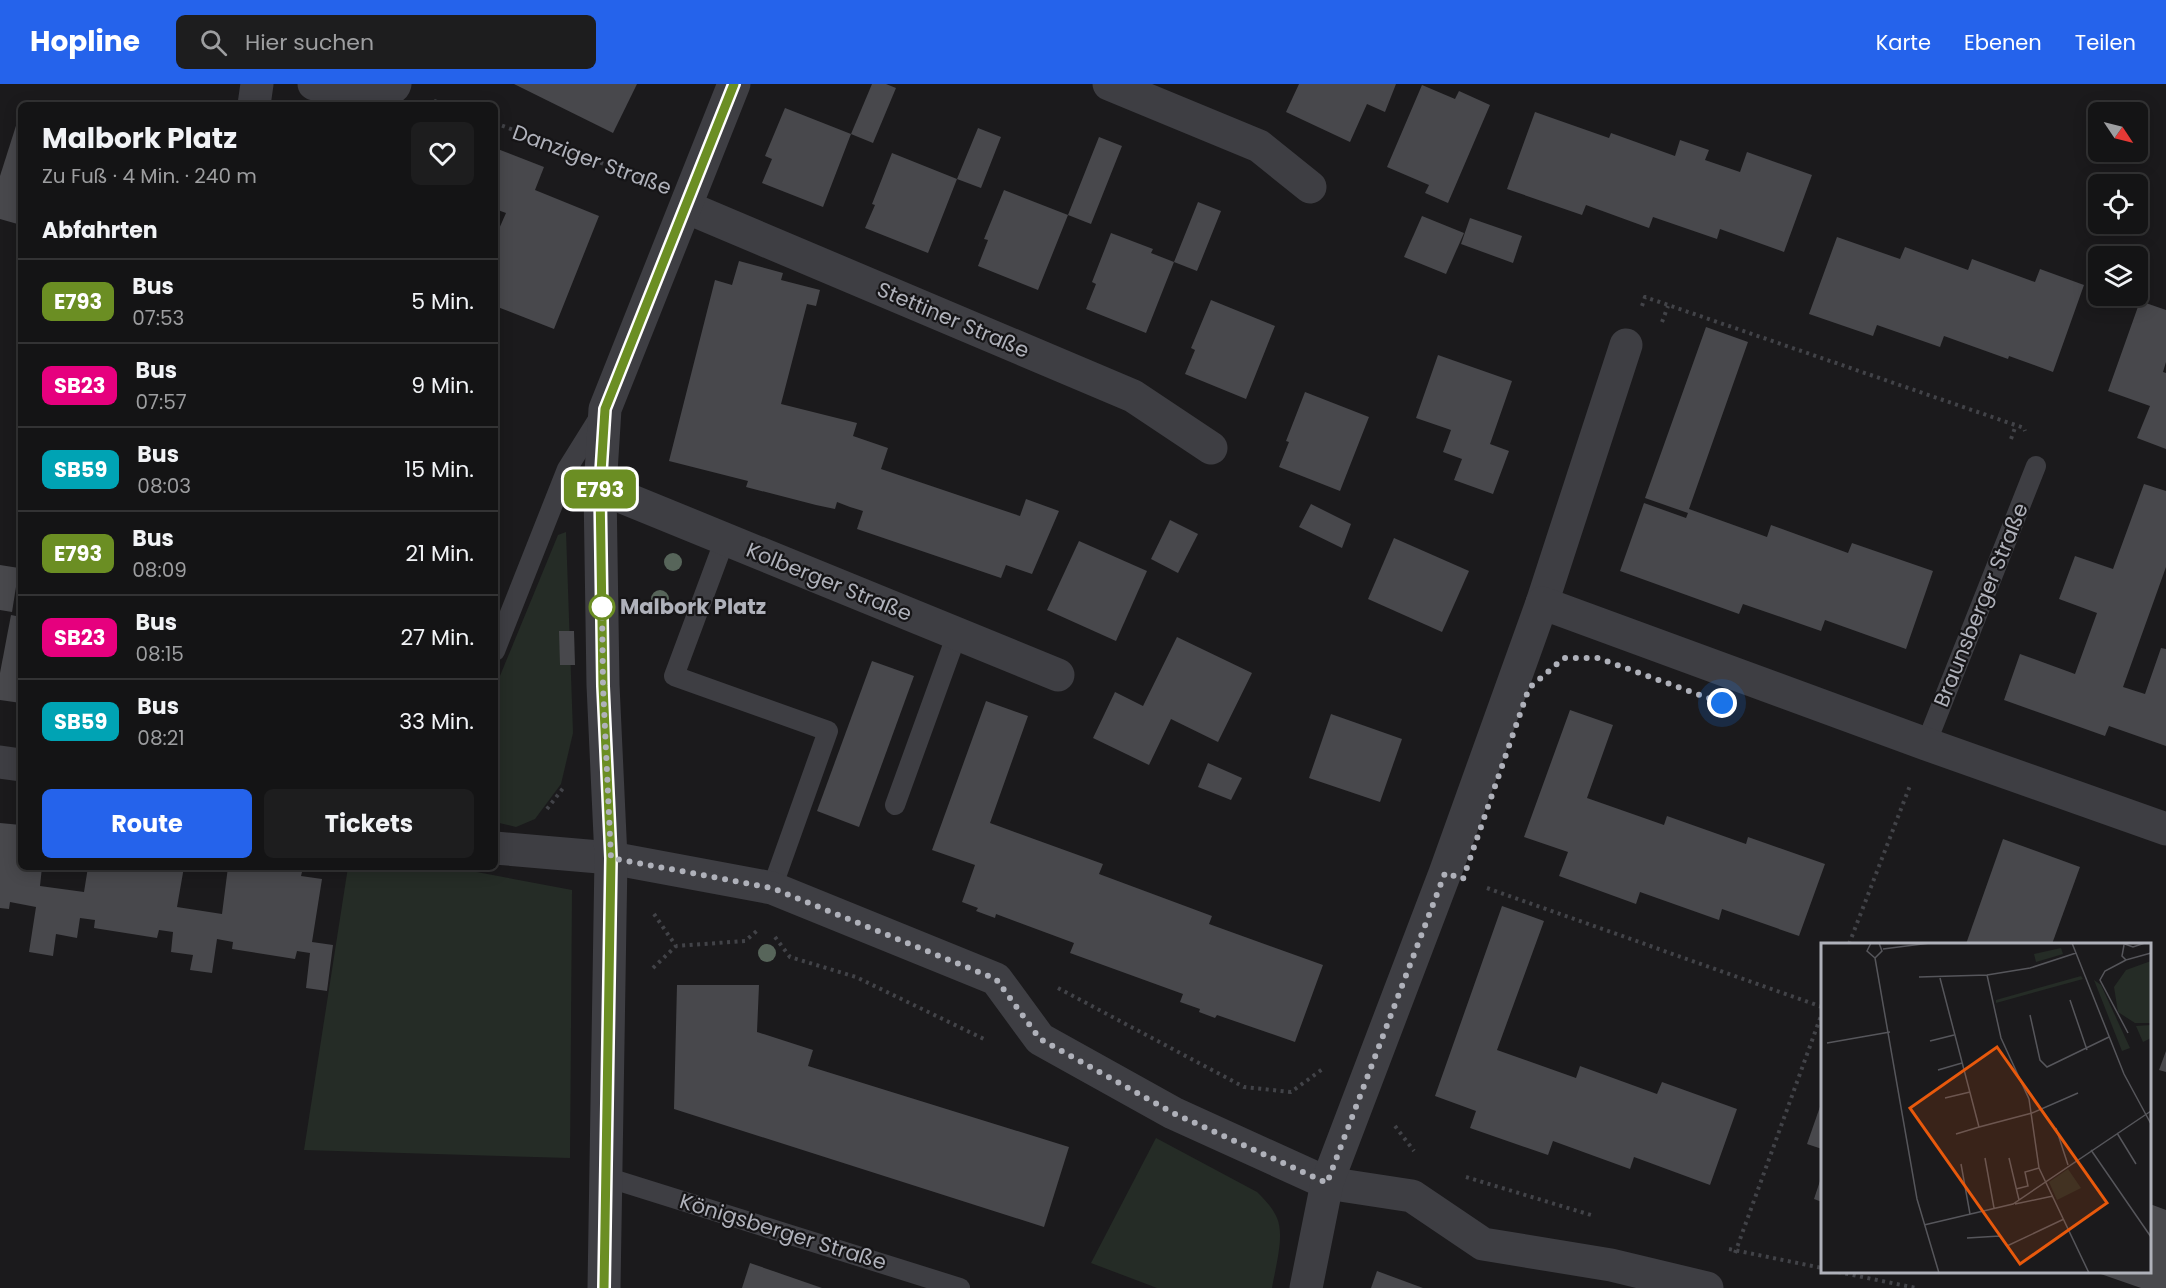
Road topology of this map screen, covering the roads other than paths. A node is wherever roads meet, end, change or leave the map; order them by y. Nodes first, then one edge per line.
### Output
1 (257, 84) edge
2 (314, 84) edge
3 (734, 84) edge
4 (1109, 84) edge
5 (395, 85) edge
6 (254, 102) edge
7 (1311, 187) dead end
8 (688, 202) junction
9 (1626, 345) road end
10 (605, 409) junction
11 (1211, 448) dead end
12 (2036, 466) road end
13 (600, 488) junction
14 (725, 539) junction
15 (1542, 603) junction
16 (957, 634) junction
17 (498, 643) edge
18 (1058, 675) dead end
19 (1926, 744) junction
20 (0, 762) edge
21 (18, 765) edge
22 (895, 805) dead end
23 (2166, 829) edge
24 (498, 848) edge
25 (611, 858) junction
26 (772, 888) junction
27 (606, 1177) junction
28 (1327, 1183) junction
29 (604, 1288) edge
30 (960, 1288) edge
31 (1306, 1288) edge
32 (1707, 1288) edge

1 - 6 street
2 - 5 street
3 - 8 street
4 - 7 street
8 - 10 street
8 - 11 street, Stettiner Straße
9 - 15 street
10 - 13 street
10 - 17 lane
12 - 19 lane, Braunsberger Straße
13 - 14 street, Kolberger Straße
13 - 25 street
14 - 16 street, Kolberger Straße
14 - 26 lane
15 - 19 street
15 - 28 street
16 - 18 street, Kolberger Straße
16 - 22 lane
19 - 23 street
20 - 21 street
24 - 25 street
25 - 26 street
25 - 27 street
26 - 28 street
27 - 29 street
27 - 30 lane, Königsberger Straße
28 - 31 street
28 - 32 street

